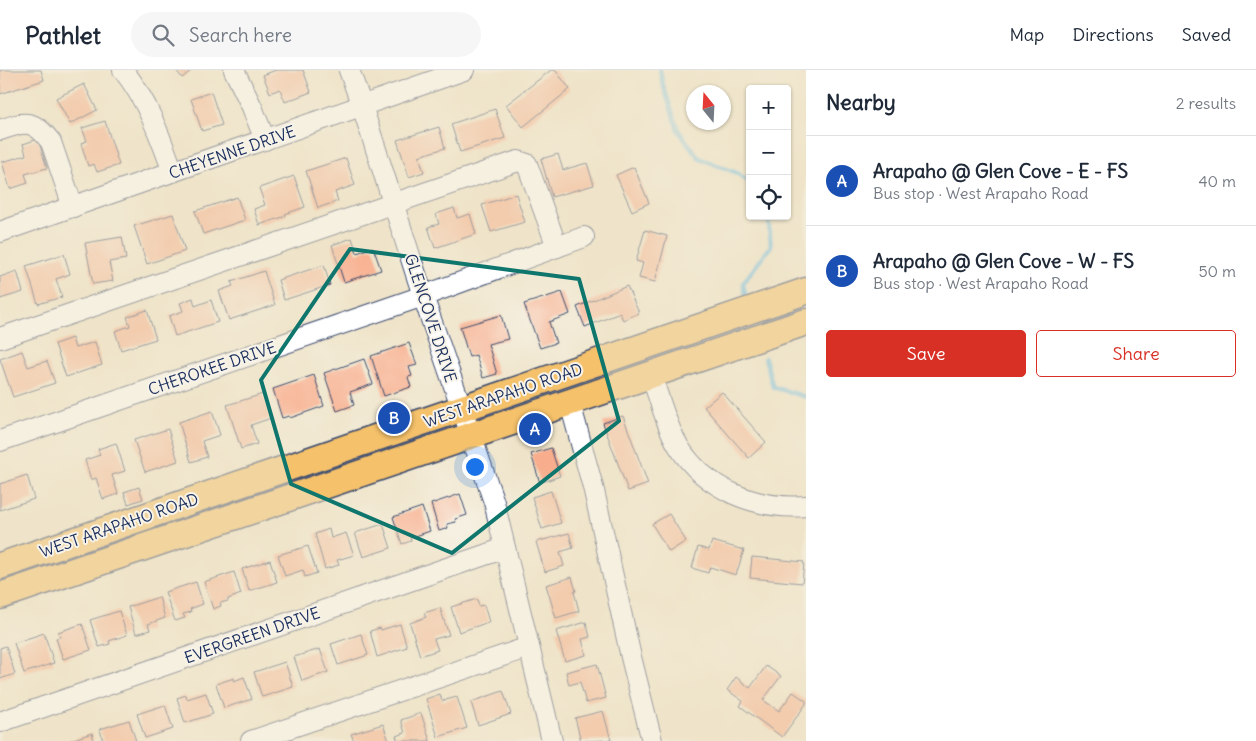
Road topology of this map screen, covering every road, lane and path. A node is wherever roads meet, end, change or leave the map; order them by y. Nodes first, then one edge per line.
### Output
1 (123, 70) edge
2 (234, 70) edge
3 (349, 70) edge
4 (454, 72) edge
5 (362, 106) junction
6 (0, 130) edge
7 (265, 140) junction
8 (173, 172) junction
9 (394, 203) junction
10 (73, 207) junction
11 (0, 232) edge
12 (584, 237) dead end
13 (557, 247) junction
14 (806, 291) edge
15 (423, 296) junction
16 (742, 313) junction
17 (806, 322) edge
18 (0, 338) edge
19 (651, 375) junction
20 (570, 403) junction
21 (461, 409) junction
22 (471, 437) junction
23 (0, 441) edge
24 (806, 506) edge
25 (505, 548) junction
26 (0, 566) edge
27 (0, 596) edge
28 (529, 647) junction
29 (0, 722) edge
30 (251, 741) edge
31 (552, 741) edge
32 (652, 741) edge

1 - 8 street
2 - 7 street
3 - 5 street, GLENCOVE DRIVE
4 - 5 street, CHEYENNE DRIVE
5 - 7 street, CHEYENNE DRIVE
5 - 9 street, GLENCOVE DRIVE
6 - 10 street
7 - 8 street, CHEYENNE DRIVE
8 - 10 street, CHEYENNE DRIVE
9 - 13 street
9 - 15 street, GLENCOVE DRIVE
9 - 18 street
10 - 11 street, CHEYENNE DRIVE
12 - 13 street, CHEROKEE DRIVE
13 - 15 street, CHEROKEE DRIVE
14 - 16 main road, WEST ARAPAHO ROAD
15 - 21 street, GLENCOVE DRIVE
15 - 23 street, CHEROKEE DRIVE
16 - 19 main road
16 - 21 main road, WEST ARAPAHO ROAD
17 - 19 main road, WEST ARAPAHO ROAD
19 - 20 main road, WEST ARAPAHO ROAD
19 - 24 street
20 - 22 main road, WEST ARAPAHO ROAD
20 - 32 street
21 - 22 street, GLENCOVE DRIVE
21 - 26 main road, WEST ARAPAHO ROAD
22 - 25 street, GLENCOVE DRIVE
22 - 27 main road, WEST ARAPAHO ROAD
25 - 28 street, GLENCOVE DRIVE
25 - 29 street, EVERGREEN DRIVE
28 - 30 street
28 - 31 street, GLENCOVE DRIVE

